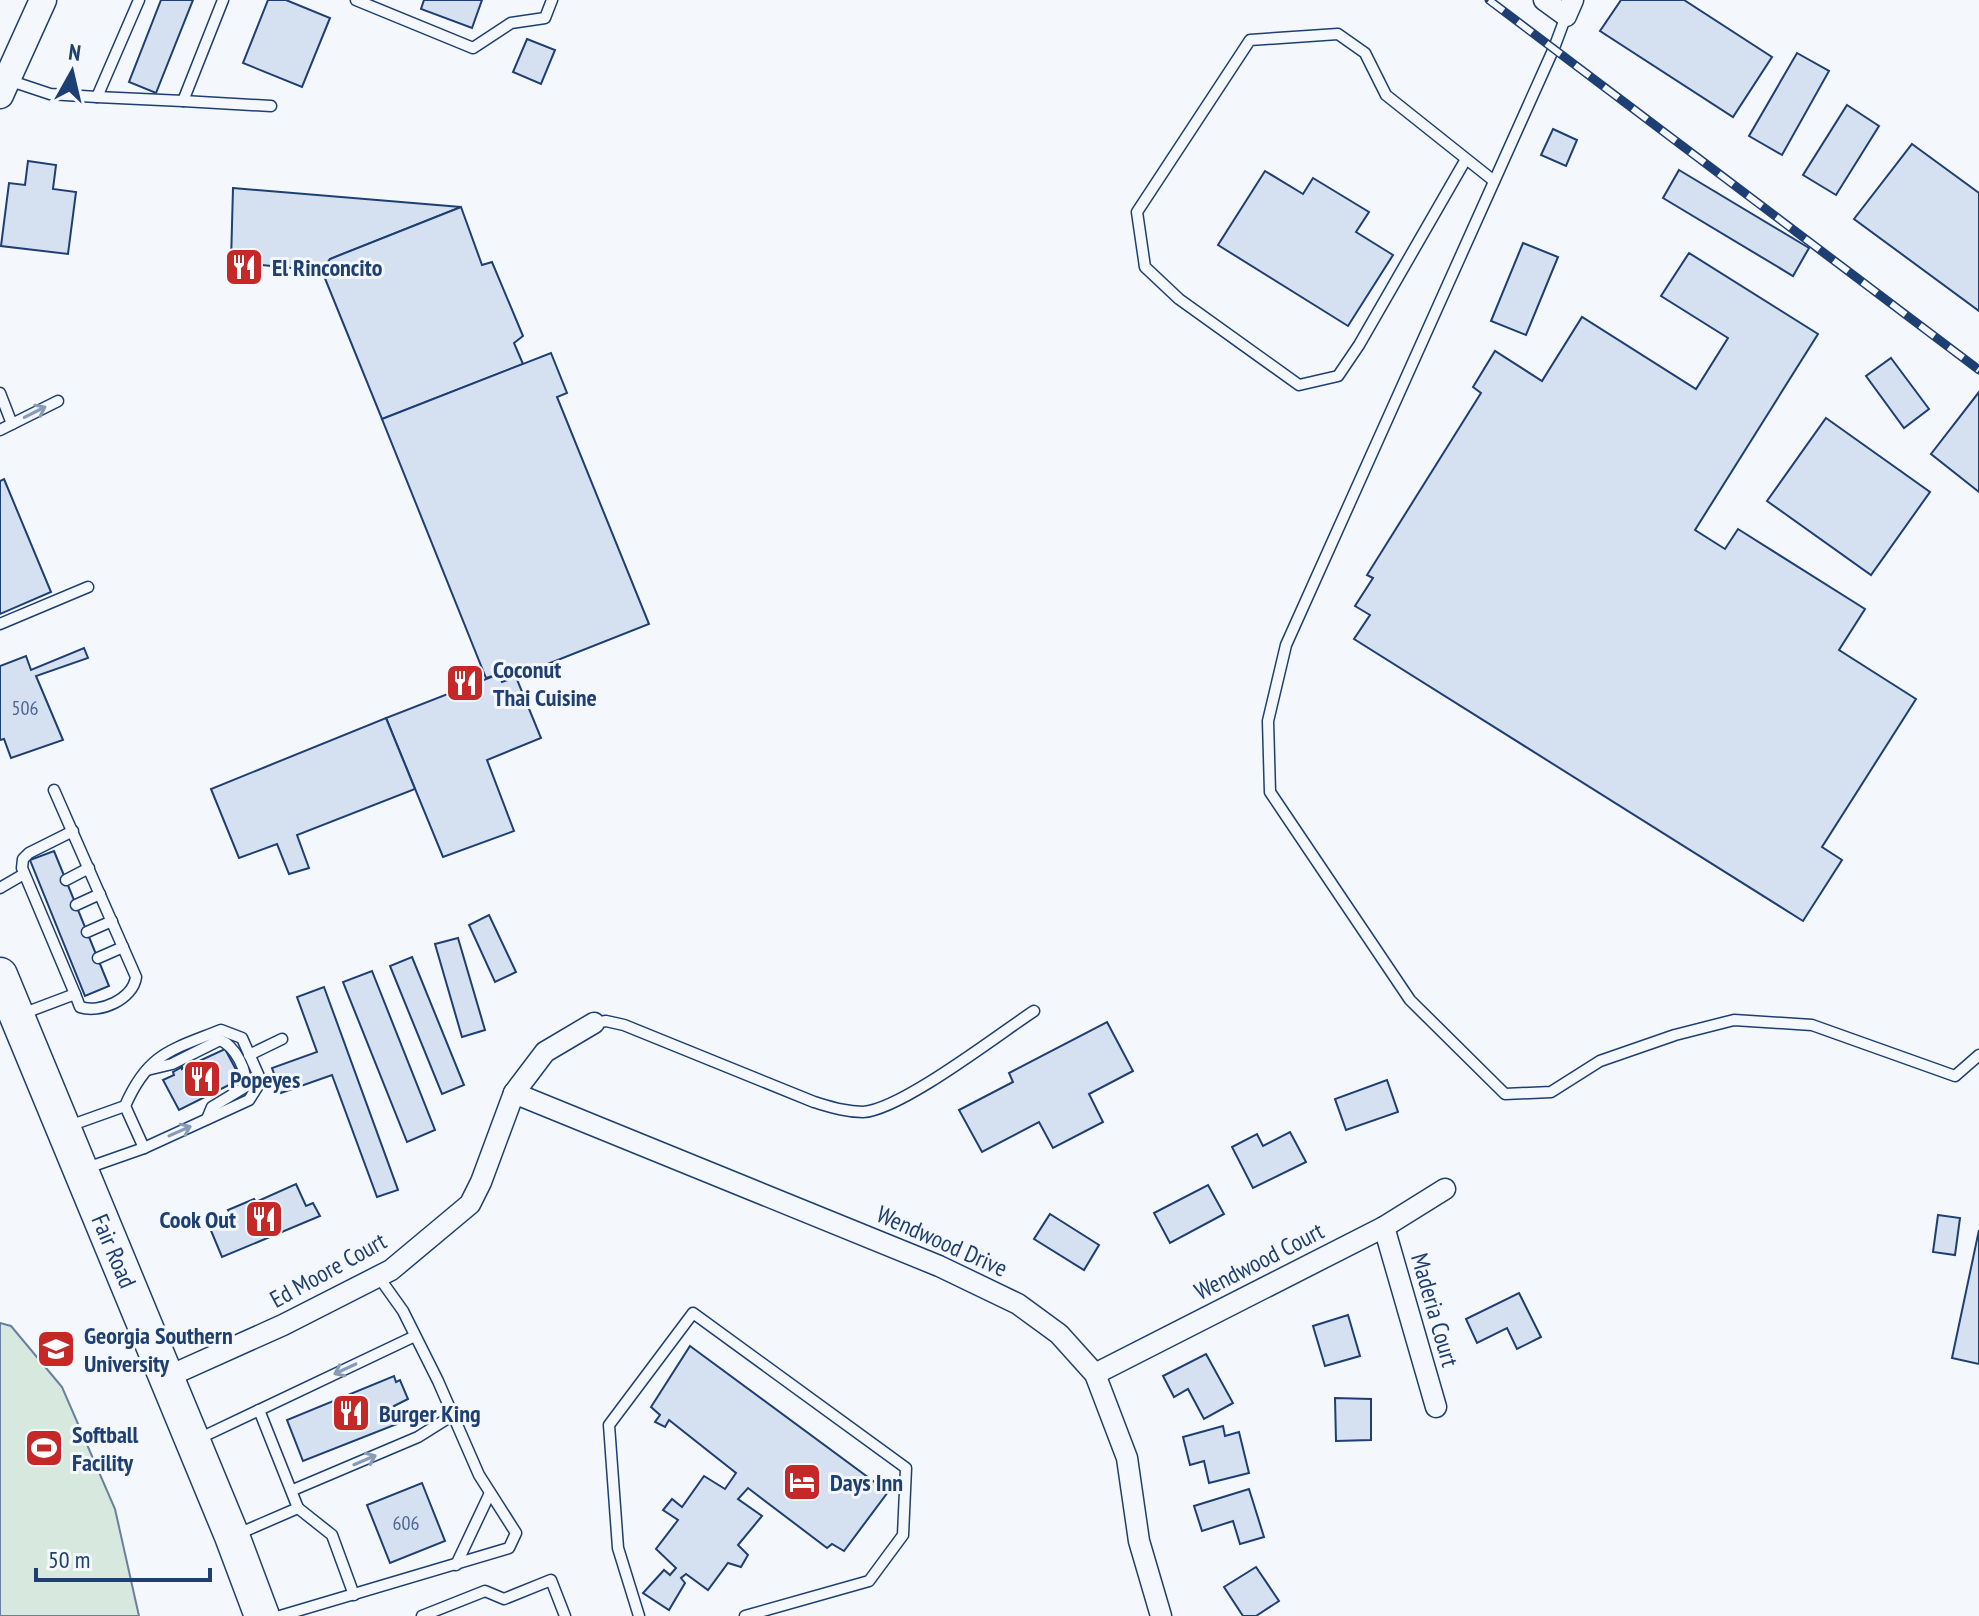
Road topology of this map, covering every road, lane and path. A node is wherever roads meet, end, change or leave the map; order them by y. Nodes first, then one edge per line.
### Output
1 (43, 0) edge
2 (139, 0) edge
3 (223, 0) edge
4 (356, 0) edge
5 (552, 0) edge
6 (1544, 0) edge
7 (1569, 8) edge
8 (4, 88) edge
9 (97, 97) junction
10 (183, 101) junction
11 (271, 106) dead end
12 (1466, 159) junction
13 (1494, 181) junction
14 (0, 393) edge
15 (58, 401) dead end
16 (12, 424) junction
17 (0, 430) edge
18 (88, 587) dead end
19 (0, 624) edge
20 (54, 790) dead end
21 (73, 831) junction
22 (89, 868) junction
23 (24, 874) junction
24 (66, 880) dead end
25 (0, 888) edge
26 (100, 894) junction
27 (76, 905) dead end
28 (112, 921) junction
29 (87, 932) dead end
30 (123, 947) junction
31 (98, 958) dead end
32 (0, 975) edge
33 (75, 994) junction
34 (1034, 1011) dead end
35 (17, 1016) junction
36 (594, 1023) joint
37 (282, 1039) dead end
38 (249, 1055) junction
39 (1979, 1055) edge
40 (147, 1070) junction
41 (514, 1093) junction
42 (125, 1106) junction
43 (207, 1119) junction
44 (64, 1128) junction
45 (144, 1148) junction
46 (81, 1170) junction
47 (1445, 1189) dead end
48 (1384, 1227) junction
49 (378, 1276) junction
50 (415, 1336) junction
51 (1095, 1374) junction
52 (167, 1377) junction
53 (1436, 1407) dead end
54 (259, 1410) junction
55 (453, 1415) junction
56 (193, 1441) junction
57 (293, 1490) junction
58 (490, 1493) junction
59 (298, 1508) junction
60 (232, 1536) junction
61 (456, 1565) junction
62 (354, 1595) junction
63 (262, 1616) edge
64 (280, 1616) edge
65 (422, 1616) edge
66 (565, 1616) edge
67 (639, 1616) edge
68 (745, 1616) edge
69 (1161, 1616) edge

1 - 8 street
2 - 9 lane
3 - 10 lane
4 - 5 lane
6 - 7 street
7 - 13 lane
8 - 9 lane
9 - 10 lane
10 - 11 lane
12 - 12 lane
12 - 13 lane
13 - 39 lane
14 - 16 lane
16 -> 15 lane
16 - 17 lane
18 - 19 lane
20 - 21 lane
21 - 22 lane
21 - 23 lane
22 - 24 lane
22 - 26 lane
23 - 25 lane
23 - 33 lane
26 - 27 lane
26 - 28 lane
28 - 29 lane
28 - 30 lane
30 - 31 lane
30 - 33 lane
32 - 35 main road, Fair Road
33 - 35 lane
34 - 36 lane
35 - 44 main road, Fair Road
36 - 41 street, Ed Moore Court
37 - 38 lane
38 - 40 lane
38 - 43 lane
40 - 42 lane
40 - 43 lane
41 - 49 street, Ed Moore Court
41 - 51 street, Wendwood Drive
42 - 44 lane
42 - 45 lane
45 -> 43 lane
44 - 46 main road, Fair Road
45 - 46 lane
46 - 52 main road, Fair Road
47 - 48 street, Wendwood Court
48 - 51 street, Wendwood Court
48 - 53 street, Maderia Court
49 - 50 lane
49 - 52 street, Ed Moore Court
50 -> 54 lane
50 - 55 lane
51 - 69 street, Wendwood Drive
52 - 56 main road, Fair Road
54 - 56 lane
54 - 57 lane
57 -> 55 lane
55 - 58 lane
56 - 60 main road, Fair Road
57 - 59 lane
58 - 61 lane
58 - 61 lane
59 - 60 lane
59 - 62 lane
60 - 63 main road, Fair Road
61 - 62 lane
62 - 64 lane
65 - 66 lane
67 - 68 lane

